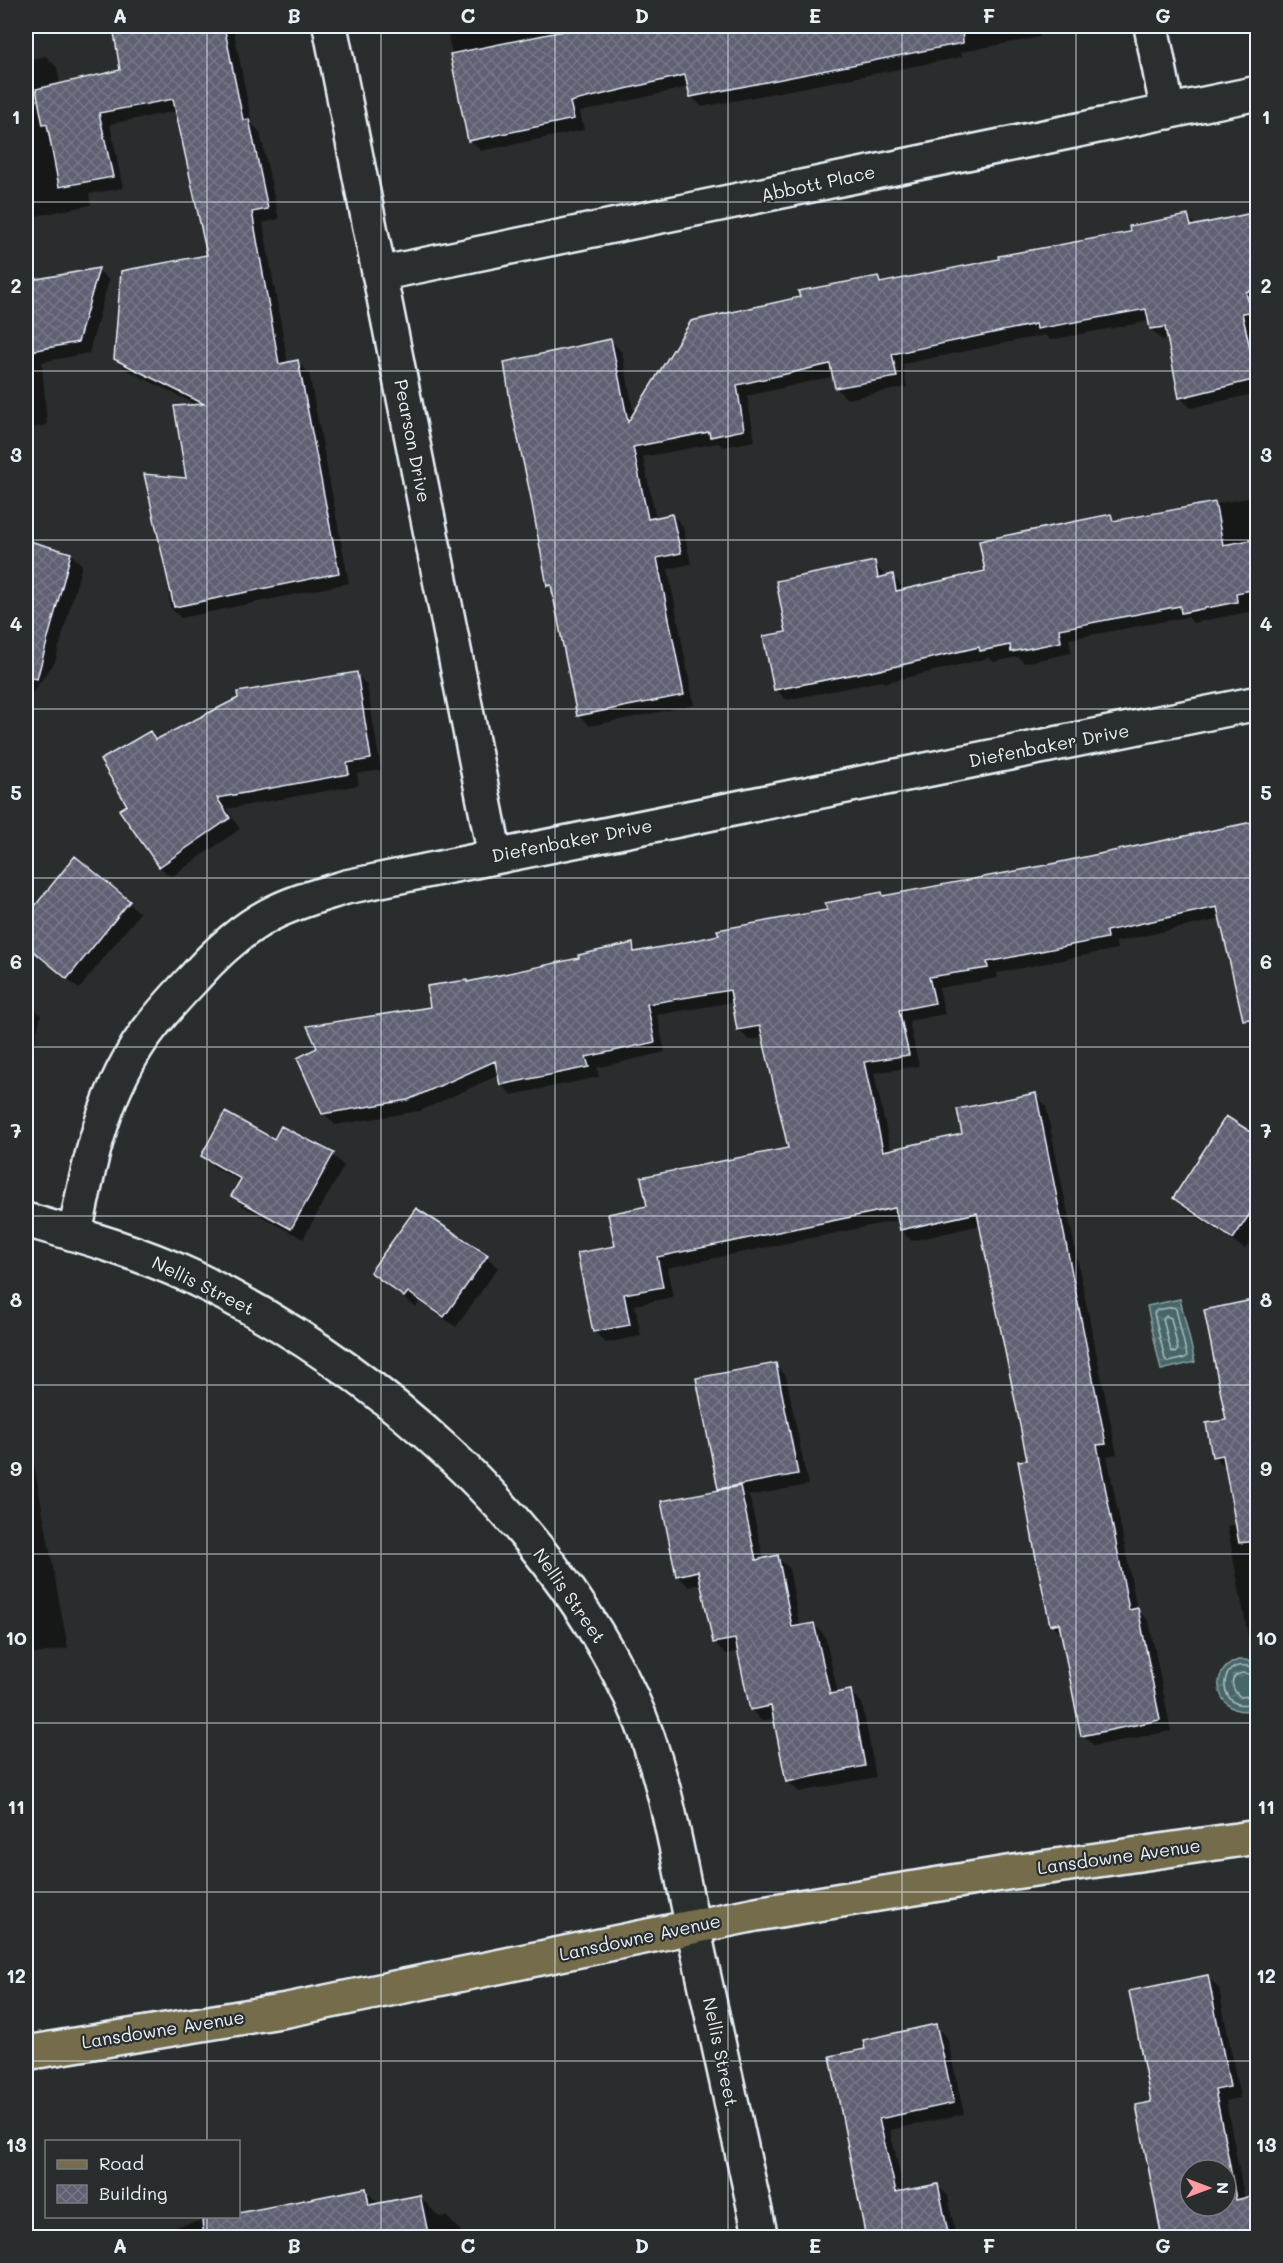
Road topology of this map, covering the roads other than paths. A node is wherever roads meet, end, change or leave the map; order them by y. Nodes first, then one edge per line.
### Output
1 (330, 26) edge
2 (1151, 26) edge
3 (1257, 93) edge
4 (1168, 112) junction
5 (379, 274) junction
6 (1257, 703) edge
7 (495, 856) junction
8 (26, 1220) edge
9 (75, 1234) junction
10 (1257, 1837) edge
11 (693, 1929) junction
12 (26, 2053) edge
13 (761, 2238) edge

1 - 5 street, Pearson Drive
2 - 4 street
3 - 4 street, Abbott Place
4 - 5 street, Abbott Place
5 - 7 street, Pearson Drive
6 - 7 street, Diefenbaker Drive
7 - 9 street, Diefenbaker Drive
8 - 9 street, Nellis Street
9 - 11 street, Nellis Street
10 - 11 main road, Lansdowne Avenue
11 - 12 main road, Lansdowne Avenue
11 - 13 street, Nellis Street

